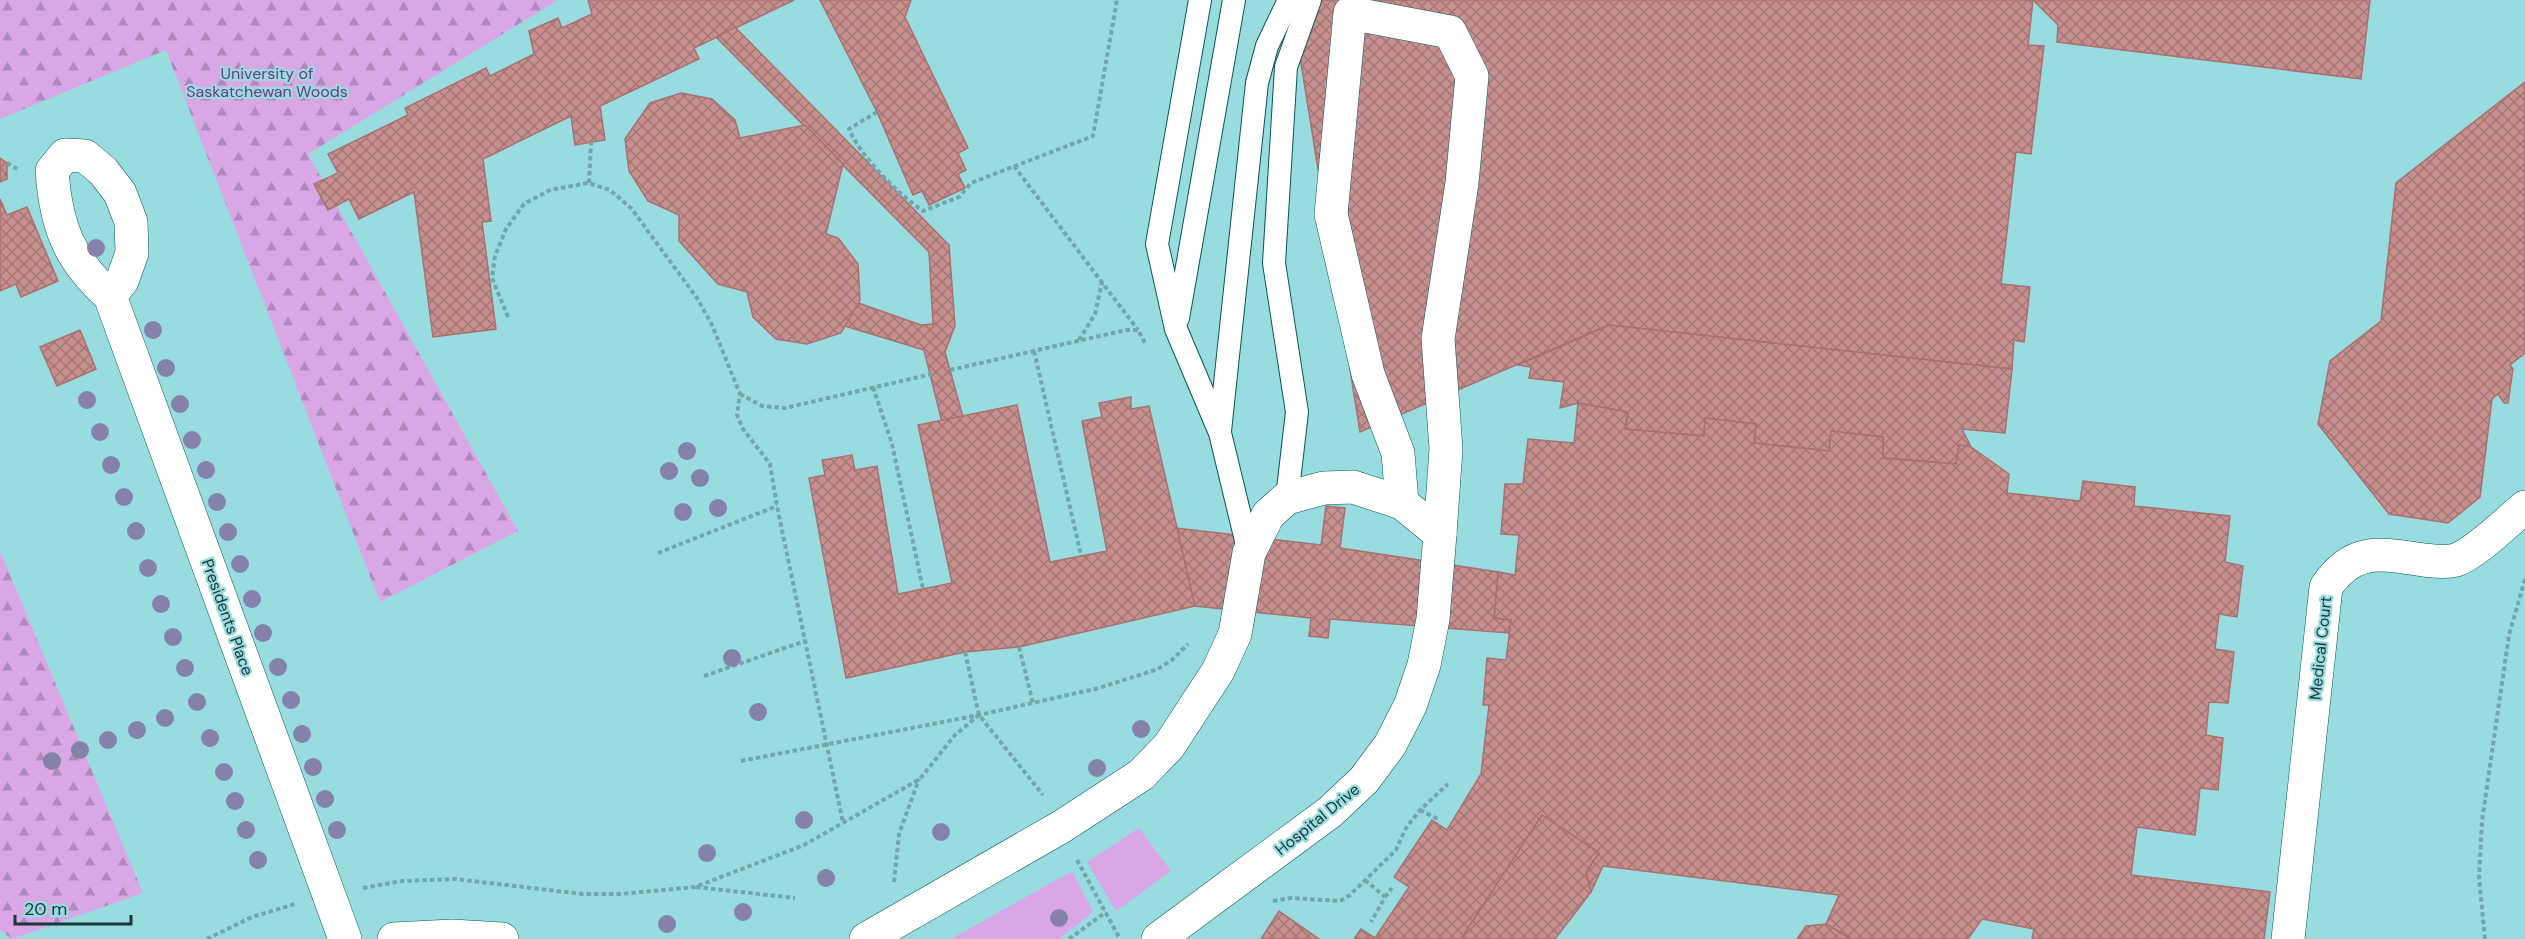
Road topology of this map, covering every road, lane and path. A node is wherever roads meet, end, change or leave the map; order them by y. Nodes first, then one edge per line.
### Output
1 (1117, 0) edge
2 (1200, 0) edge
3 (1234, 0) edge
4 (1288, 0) edge
5 (1310, 0) edge
6 (1351, 6) edge
7 (877, 112) dead end
8 (591, 142) dead end
9 (1014, 166) junction
10 (588, 183) junction
11 (1102, 282) junction
12 (111, 296) dead end
13 (508, 316) dead end
14 (1176, 329) junction
15 (1138, 330) junction
16 (1078, 340) junction
17 (1148, 347) dead end
18 (1034, 351) junction
19 (950, 370) dead end
20 (932, 374) dead end
21 (873, 387) junction
22 (740, 394) junction
23 (1220, 433) junction
24 (1287, 498) junction
25 (1402, 503) junction
26 (777, 507) junction
27 (2525, 507) edge
28 (1440, 534) junction
29 (658, 553) dead end
30 (1249, 553) junction
31 (1081, 555) dead end
32 (2525, 579) edge
33 (923, 589) dead end
34 (1190, 640) dead end
35 (805, 641) junction
36 (1019, 647) dead end
37 (965, 652) dead end
38 (704, 676) dead end
39 (1032, 703) junction
40 (979, 716) junction
41 (826, 745) junction
42 (741, 761) dead end
43 (920, 778) junction
44 (1448, 784) dead end
45 (1420, 810) junction
46 (1054, 814) junction
47 (1438, 819) dead end
48 (843, 823) junction
49 (1365, 880) junction
50 (695, 887) junction
51 (1392, 888) dead end
52 (1385, 897) junction
53 (795, 898) dead end
54 (330, 899) junction
55 (1267, 903) dead end
56 (1106, 912) junction
57 (1371, 922) dead end
58 (895, 924) junction
59 (207, 939) edge
60 (345, 939) edge
61 (394, 939) edge
62 (502, 939) edge
63 (866, 939) edge
64 (1069, 939) edge
65 (1120, 939) edge
66 (1158, 939) edge
67 (2288, 939) edge
68 (2485, 939) edge

1 - 9 path
2 - 14 lane
3 - 14 lane
4 - 23 lane
5 - 24 lane
6 - 25 street
6 - 28 street, Hospital Drive
7 - 9 path
8 - 10 path
9 - 11 path
10 - 13 path
10 - 22 path
11 - 15 path
11 - 16 path
12 - 54 street, Presidents Place
14 - 23 lane
15 - 16 path
15 - 17 path
16 - 18 path
18 - 19 path
18 - 31 path
20 - 21 path
21 - 22 path
21 - 33 path
22 - 26 path
23 - 30 lane
24 - 25 street
24 - 30 street
25 - 28 street
26 - 29 path
26 - 35 path
27 - 67 street, Medical Court
28 - 66 street, Hospital Drive
30 - 46 street
32 - 68 path
34 - 39 path
35 - 38 path
35 - 41 path
36 - 39 path
37 - 40 path
39 - 40 path
40 - 41 path
40 - 43 path
40 - 46 path
41 - 42 path
41 - 48 path
43 - 48 path
43 - 58 path
44 - 45 path
45 - 47 path
45 - 49 path
46 - 56 path
46 - 58 street
48 - 50 path
49 - 52 path
49 - 55 path
50 - 53 path
50 - 54 path
51 - 52 path
52 - 57 path
54 - 59 path
54 - 60 street, Presidents Place
56 - 64 path
56 - 65 path
58 - 63 street
61 - 62 street

